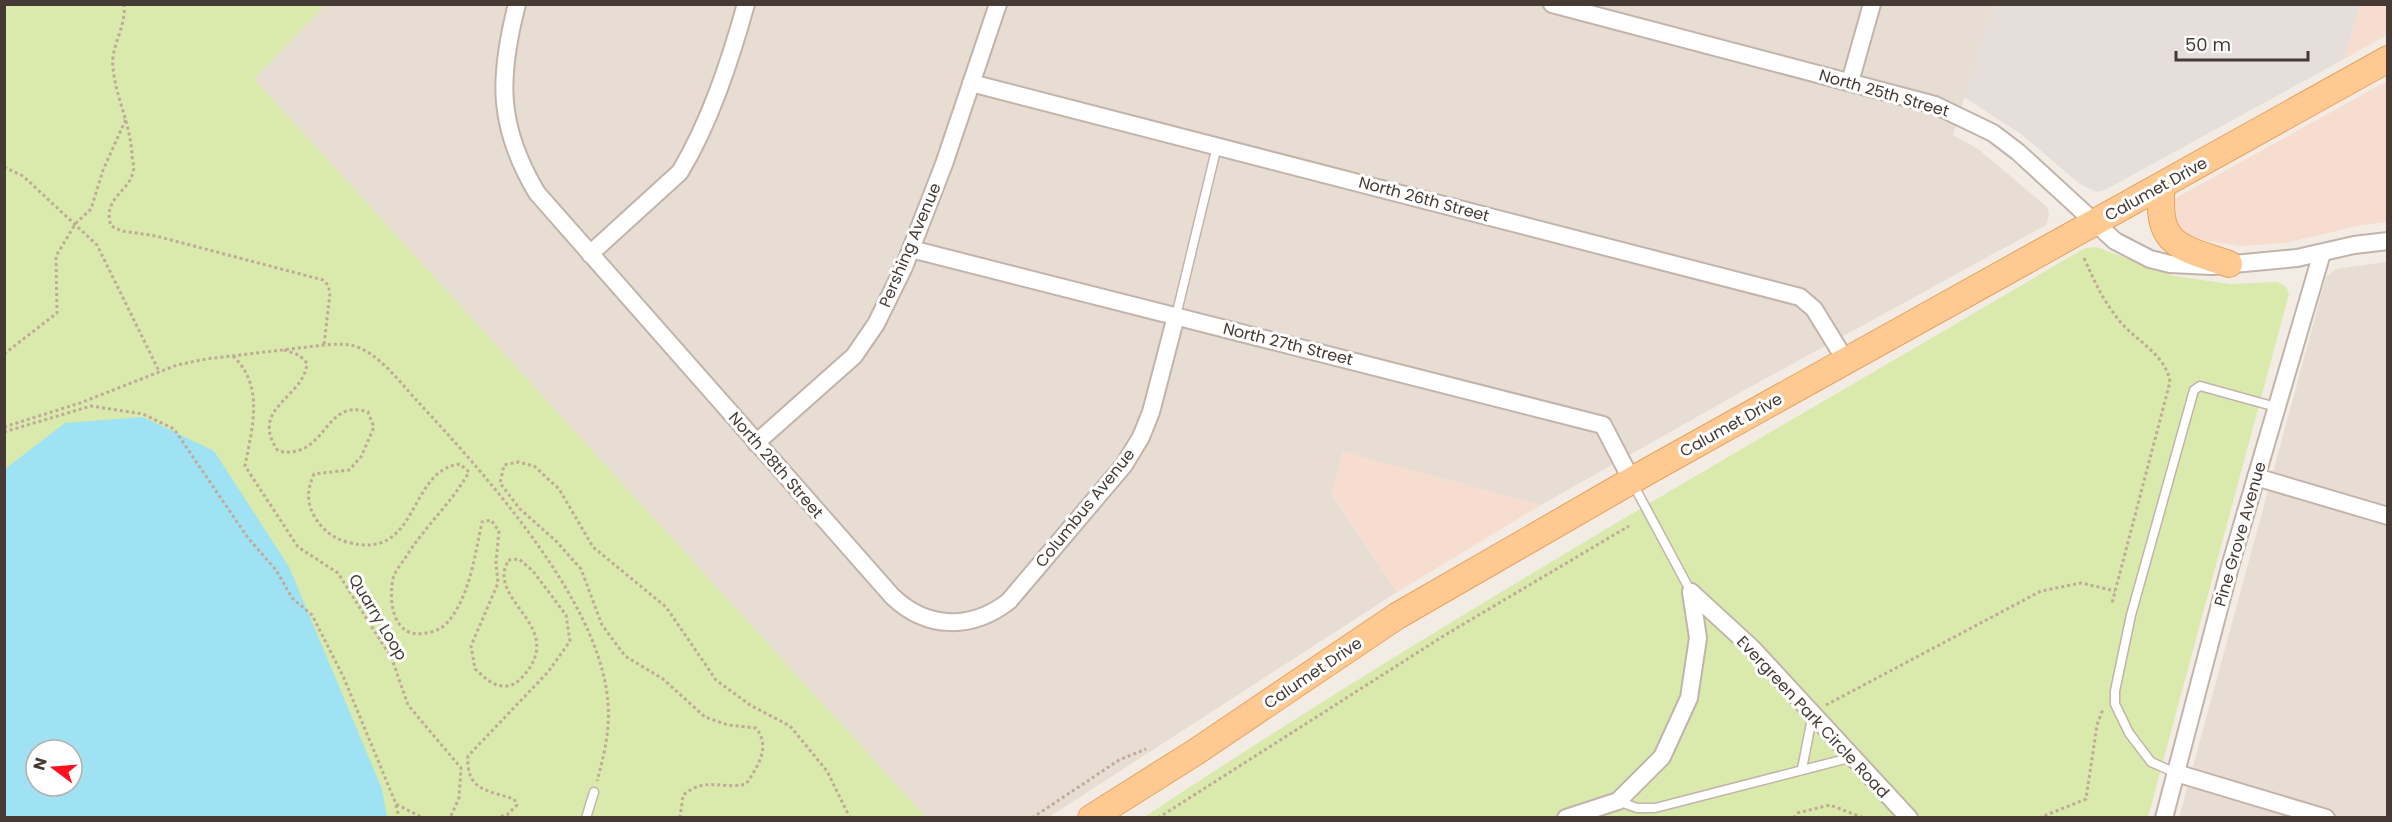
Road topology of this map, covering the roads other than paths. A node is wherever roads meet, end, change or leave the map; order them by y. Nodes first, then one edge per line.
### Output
1 (517, 4) edge
2 (746, 4) edge
3 (998, 4) edge
4 (1552, 4) edge
5 (1872, 4) edge
6 (1583, 8) edge
7 (2388, 59) edge
8 (1850, 82) junction
9 (971, 83) junction
10 (1217, 146) junction
11 (2162, 185) junction
12 (2094, 223) junction
13 (2388, 241) edge
14 (911, 249) junction
15 (2322, 253) junction
16 (590, 254) junction
17 (2229, 264) junction
18 (1176, 316) junction
19 (1846, 361) junction
20 (2276, 407) junction
21 (756, 443) junction
22 (2256, 477) junction
23 (1632, 481) junction
24 (2388, 516) edge
25 (1690, 592) junction
26 (989, 615) joint
27 (1813, 713) junction
28 (1854, 757) junction
29 (1802, 769) junction
30 (2176, 773) junction
31 (594, 792) road end
32 (1618, 801) junction
33 (586, 818) edge
34 (1090, 818) edge
35 (1566, 818) edge
36 (1909, 818) edge
37 (2164, 818) edge
38 (2326, 818) edge

1 - 16 street, North 28th Street
2 - 16 street
3 - 9 street, Pershing Avenue
4 - 6 street, North 25th Street
5 - 8 street
6 - 8 street, North 25th Street
7 - 11 main road, Calumet Drive
8 - 12 street, North 25th Street
9 - 10 street, North 26th Street
9 - 14 street, Pershing Avenue
10 - 18 lane
10 - 19 street, North 26th Street
11 - 12 main road, Calumet Drive
11 - 17 main road
12 - 17 street, North 25th Street
12 - 19 main road, Calumet Drive
13 - 15 street, North 25th Street
14 - 18 street, North 27th Street
14 - 21 street, Pershing Avenue
15 - 17 street, North 25th Street
15 - 20 street, Pine Grove Avenue
16 - 21 street, North 28th Street
18 - 23 street, North 27th Street
18 - 26 street, Columbus Avenue
19 - 23 main road, Calumet Drive
20 - 22 street, Pine Grove Avenue
20 - 30 lane
21 - 26 street, North 28th Street
22 - 24 street
22 - 30 street, Pine Grove Avenue
23 - 25 lane, Evergreen Park Circle Road
23 - 34 main road, Calumet Drive
25 - 27 street, Evergreen Park Circle Road
25 - 32 street, Evergreen Park Circle Road
27 - 28 street, Evergreen Park Circle Road
27 - 29 lane
28 - 29 lane
28 - 36 street, Evergreen Park Circle Road
29 - 32 lane
30 - 37 street, Pine Grove Avenue
30 - 38 street
31 - 33 lane
32 - 35 street, Evergreen Park Circle Road

